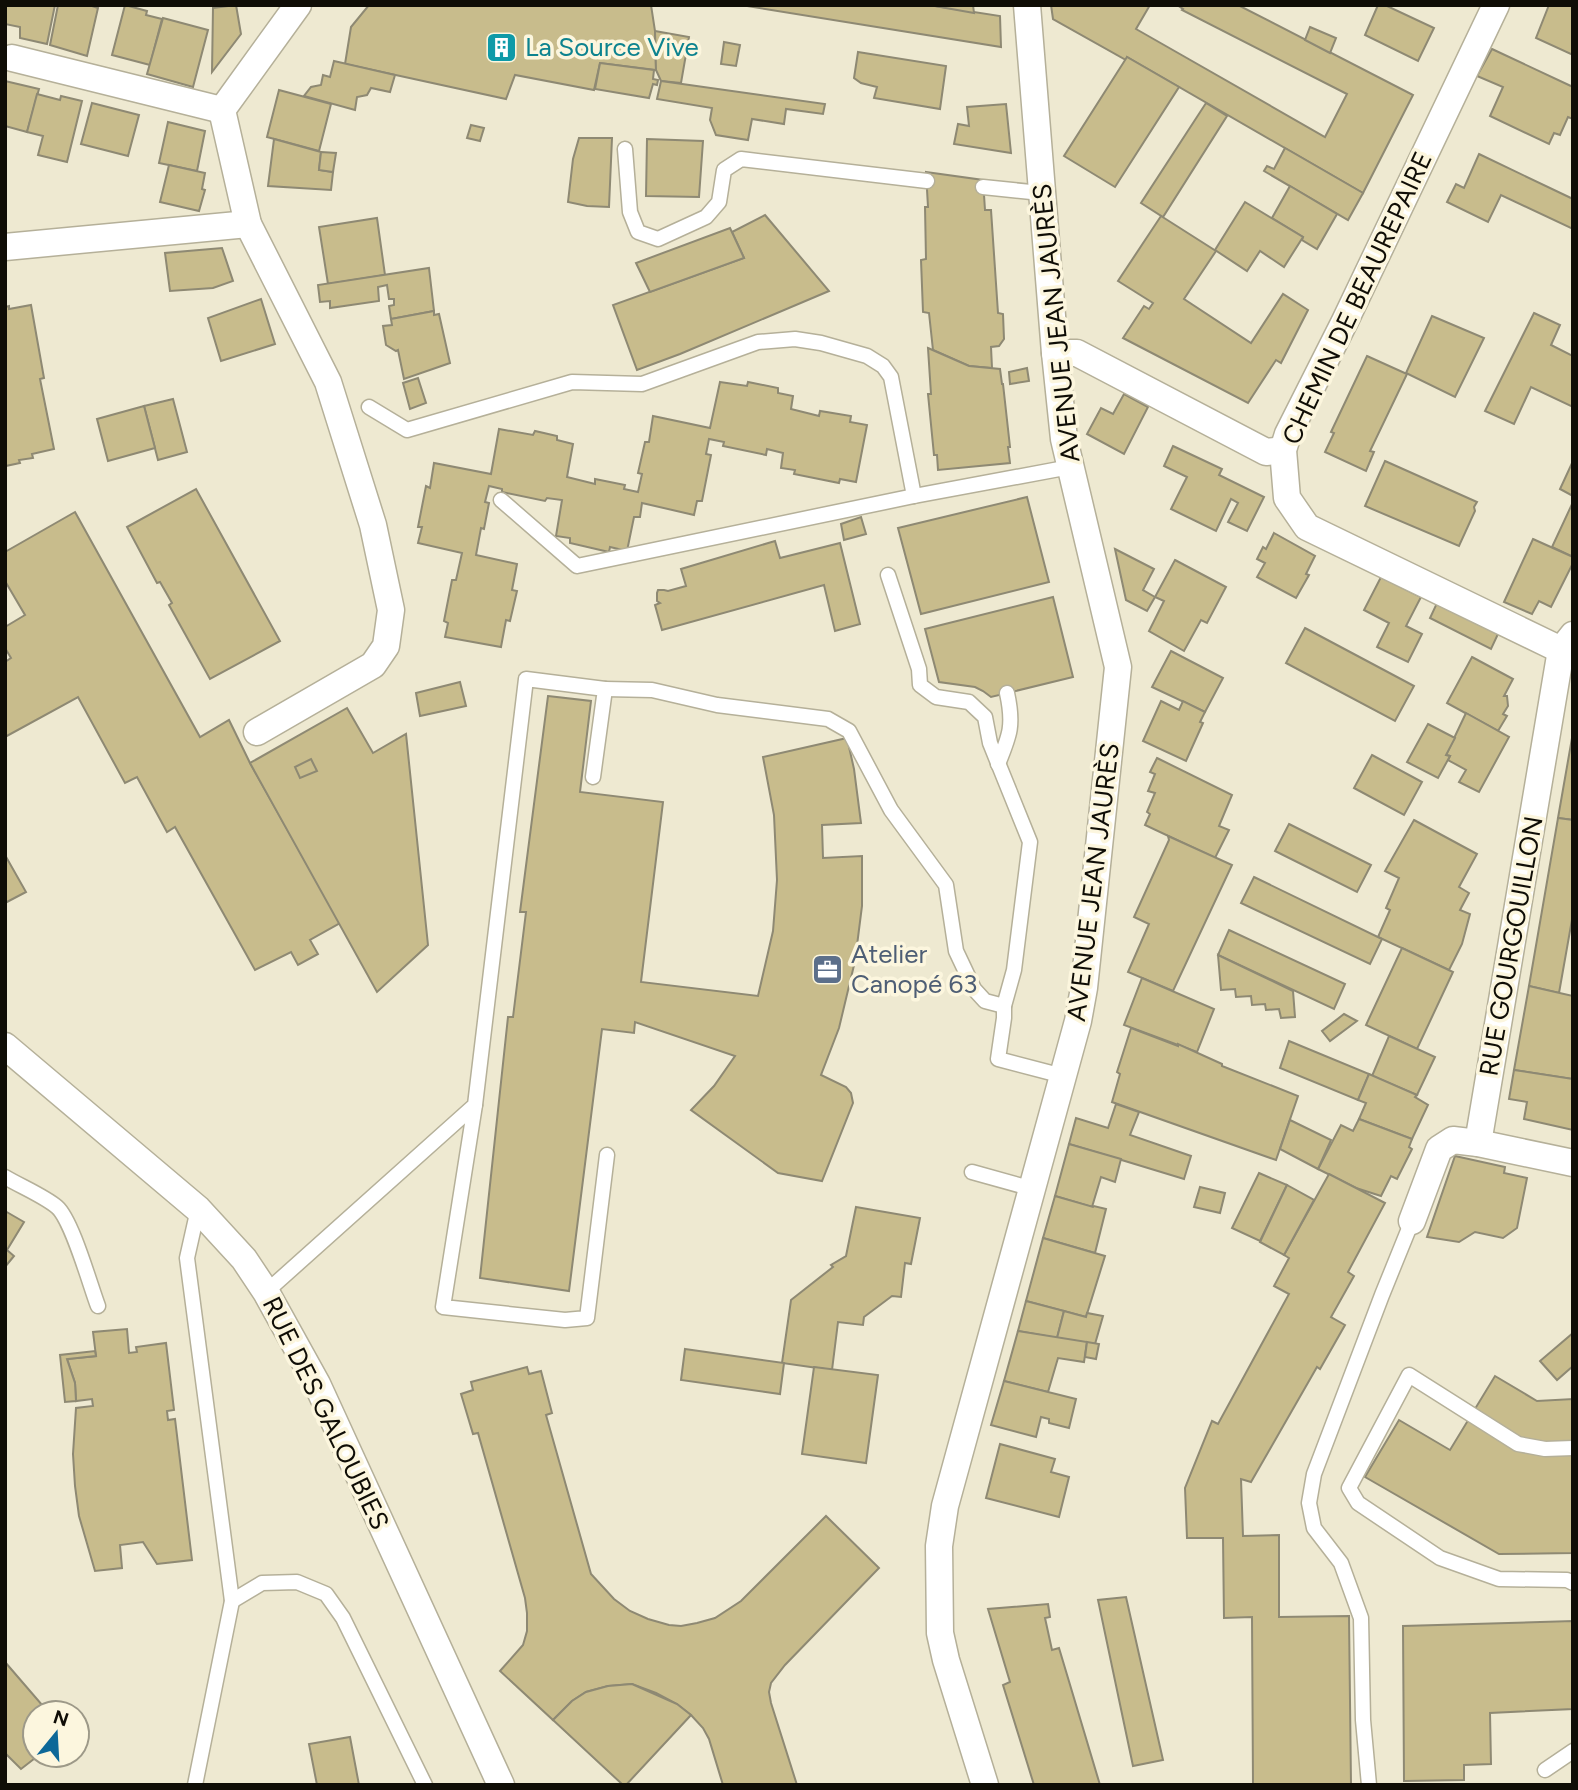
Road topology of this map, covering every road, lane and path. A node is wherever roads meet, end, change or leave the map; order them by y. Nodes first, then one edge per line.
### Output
1 (298, 5) edge
2 (1027, 5) edge
3 (1496, 5) edge
4 (12, 58) dead end
5 (222, 110) junction
6 (625, 149) dead end
7 (926, 181) dead end
8 (983, 187) dead end
9 (1041, 193) junction
10 (248, 223) junction
11 (5, 247) edge
12 (1055, 353) junction
13 (369, 407) dead end
14 (1283, 450) junction
15 (1070, 467) junction
16 (914, 496) junction
17 (501, 500) dead end
18 (888, 575) dead end
19 (1567, 642) edge
20 (605, 689) junction
21 (1007, 693) dead end
22 (257, 733) dead end
23 (998, 764) junction
24 (593, 777) dead end
25 (1004, 1006) junction
26 (5, 1046) edge
27 (1063, 1076) junction
28 (475, 1105) junction
29 (1478, 1143) junction
30 (607, 1156) dead end
31 (1573, 1163) edge
32 (972, 1172) dead end
33 (5, 1177) edge
34 (1033, 1189) junction
35 (198, 1209) junction
36 (1412, 1221) joint
37 (266, 1292) junction
38 (98, 1306) dead end
39 (1573, 1448) edge
40 (1573, 1583) edge
41 (232, 1601) junction
42 (1573, 1751) edge
43 (1545, 1770) dead end
44 (195, 1785) edge
45 (425, 1785) edge
46 (501, 1785) edge
47 (985, 1785) edge
48 (1369, 1785) edge

1 - 5 street
2 - 9 street, AVENUE JEAN JAURÈS
3 - 14 street, CHEMIN DE BEAUREPAIRE
4 - 5 street
5 - 10 street
6 - 7 lane
8 - 9 lane
9 - 12 street, AVENUE JEAN JAURÈS
10 - 11 street
10 - 22 street
12 - 14 street
12 - 15 street, AVENUE JEAN JAURÈS
13 - 16 lane
14 - 19 street, CHEMIN DE BEAUREPAIRE
15 - 16 lane
15 - 27 street, AVENUE JEAN JAURÈS
16 - 17 lane
18 - 23 lane
19 - 29 street, RUE GOURGOUILLON
20 - 24 lane
20 - 25 lane
20 - 28 lane
21 - 23 lane
23 - 25 lane
25 - 27 lane
26 - 35 street, RUE DES GALOUBIES
27 - 34 street, AVENUE JEAN JAURÈS
28 - 30 lane
28 - 37 lane
29 - 31 street
29 - 36 street
32 - 34 lane
33 - 38 lane
34 - 47 street, AVENUE JEAN JAURÈS
35 - 37 street, RUE DES GALOUBIES
35 - 41 lane
36 - 48 lane
37 - 46 street, RUE DES GALOUBIES
39 - 40 lane
41 - 44 lane
41 - 45 lane
42 - 43 lane

